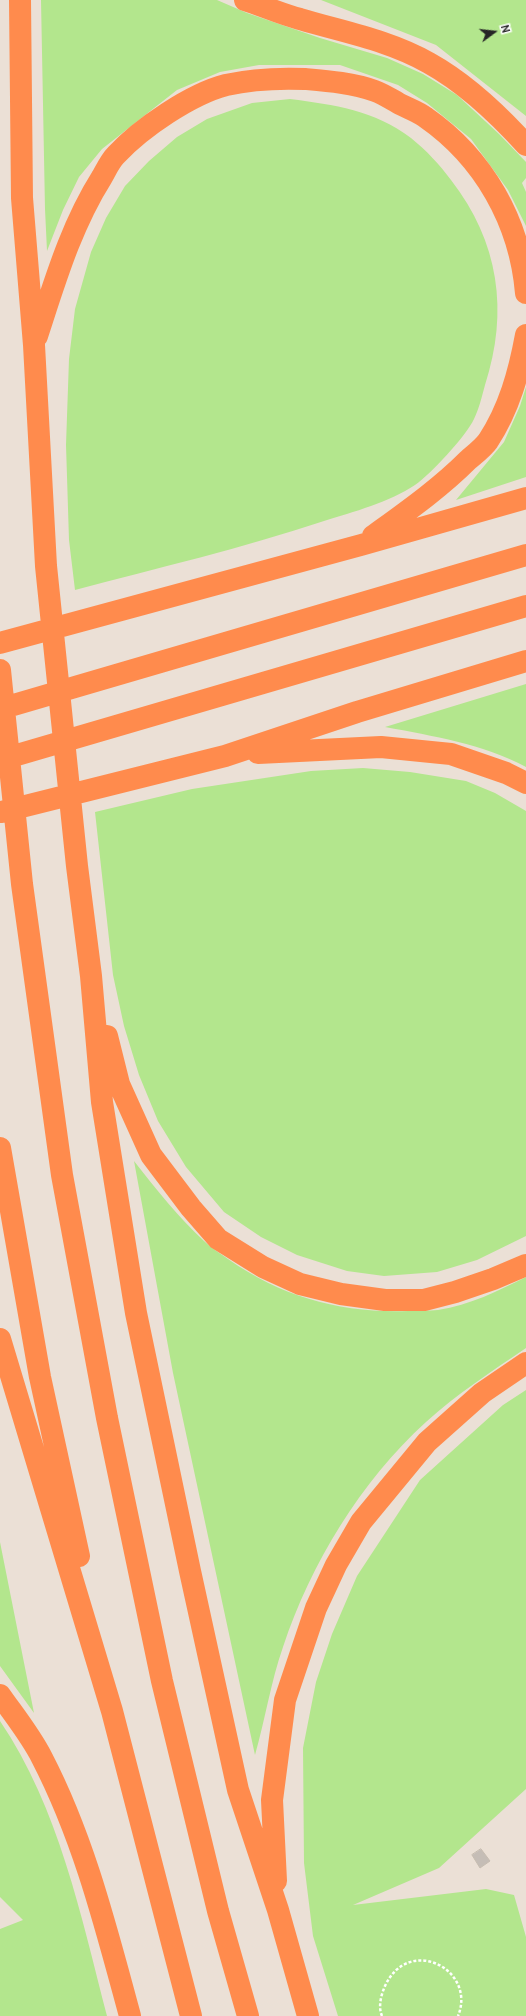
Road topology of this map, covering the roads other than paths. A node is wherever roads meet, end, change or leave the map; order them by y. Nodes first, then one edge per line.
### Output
1 (20, 0) edge
2 (245, 0) edge
3 (526, 145) edge
4 (526, 293) edge
5 (526, 336) edge
6 (34, 345) junction
7 (526, 498) edge
8 (361, 545) junction
9 (526, 555) edge
10 (526, 606) edge
11 (0, 643) edge
12 (526, 661) edge
13 (0, 670) edge
14 (0, 709) edge
15 (225, 756) junction
16 (0, 760) edge
17 (526, 784) edge
18 (0, 812) edge
19 (91, 976) junction
20 (0, 1148) edge
21 (526, 1264) edge
22 (0, 1340) edge
23 (526, 1363) edge
24 (0, 1695) edge
25 (112, 1711) junction
26 (278, 1910) junction
27 (130, 2016) edge
28 (191, 2016) edge
29 (248, 2016) edge
30 (308, 2016) edge

1 - 6 highway
2 - 3 highway
4 - 6 highway
5 - 8 highway
6 - 19 highway
7 - 8 highway
8 - 11 highway
9 - 14 highway
10 - 16 highway
12 - 15 highway
13 - 29 highway
15 - 17 highway
15 - 18 highway
19 - 21 highway
19 - 26 highway
20 - 25 highway
22 - 25 highway
23 - 26 highway
24 - 27 highway
25 - 28 highway
26 - 30 highway

